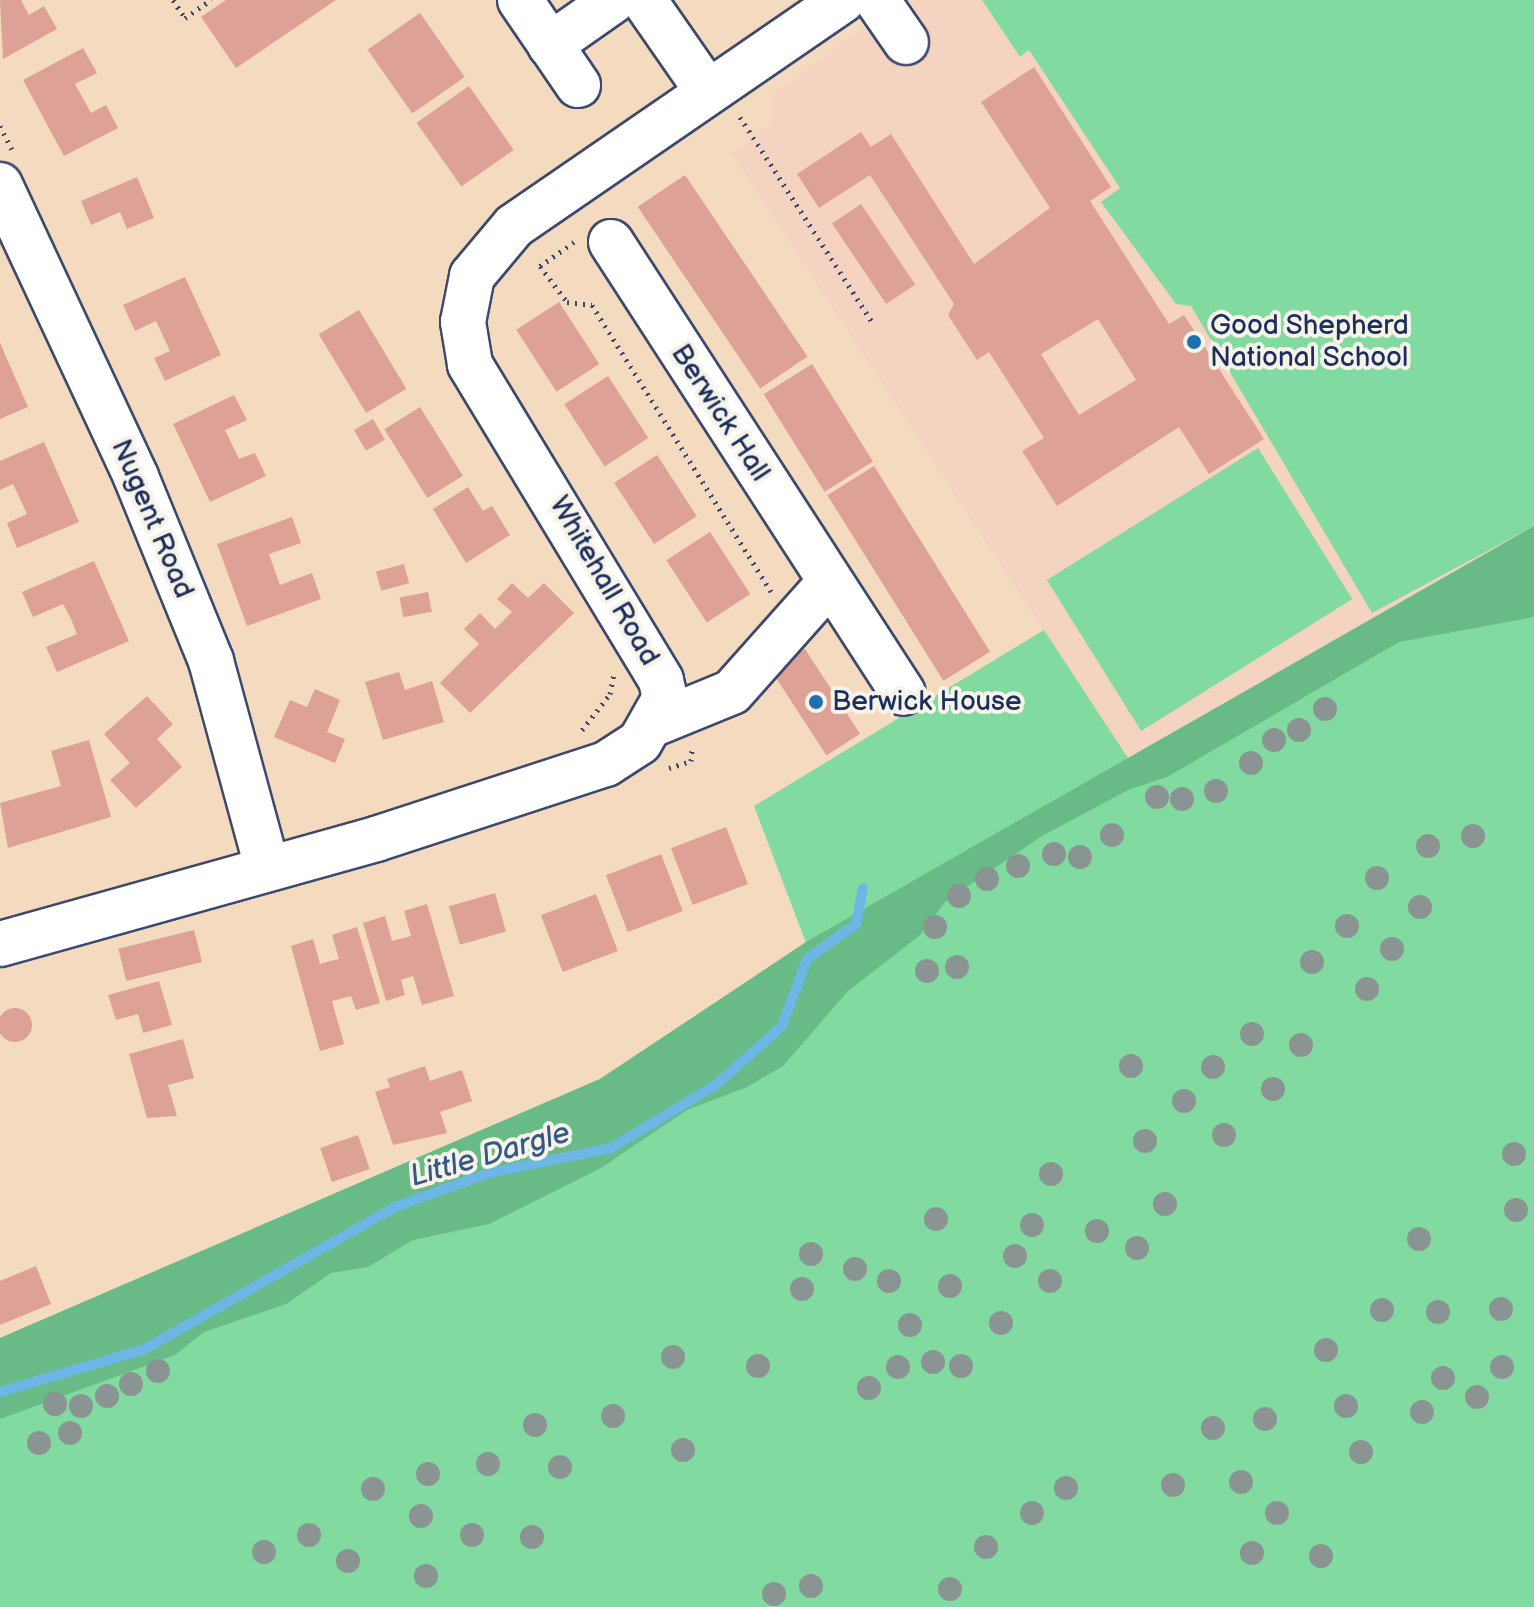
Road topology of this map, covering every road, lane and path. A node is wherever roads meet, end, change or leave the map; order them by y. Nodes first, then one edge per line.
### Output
1 (173, 0) edge
2 (211, 0) edge
3 (520, 0) edge
4 (614, 0) edge
5 (644, 0) edge
6 (843, 0) edge
7 (877, 0) edge
8 (906, 42) dead end
9 (550, 45) junction
10 (578, 85) dead end
11 (720, 99) junction
12 (0, 126) edge
13 (8, 170) edge
14 (611, 242) dead end
15 (872, 322) dead end
16 (829, 583) junction
17 (615, 666) dead end
18 (903, 693) dead end
19 (654, 724) junction
20 (579, 733) dead end
21 (267, 867) junction
22 (0, 944) edge

1 - 2 path
3 - 9 street
4 - 9 street
5 - 11 street
6 - 11 street, Whitehall Road
7 - 8 street
9 - 10 street
11 - 15 path
11 - 19 street, Whitehall Road
12 - 13 path
13 - 21 street, Nugent Road
14 - 16 street, Berwick Hall
16 - 18 street, Berwick Hall
16 - 19 street
17 - 20 path
19 - 21 street
21 - 22 street

